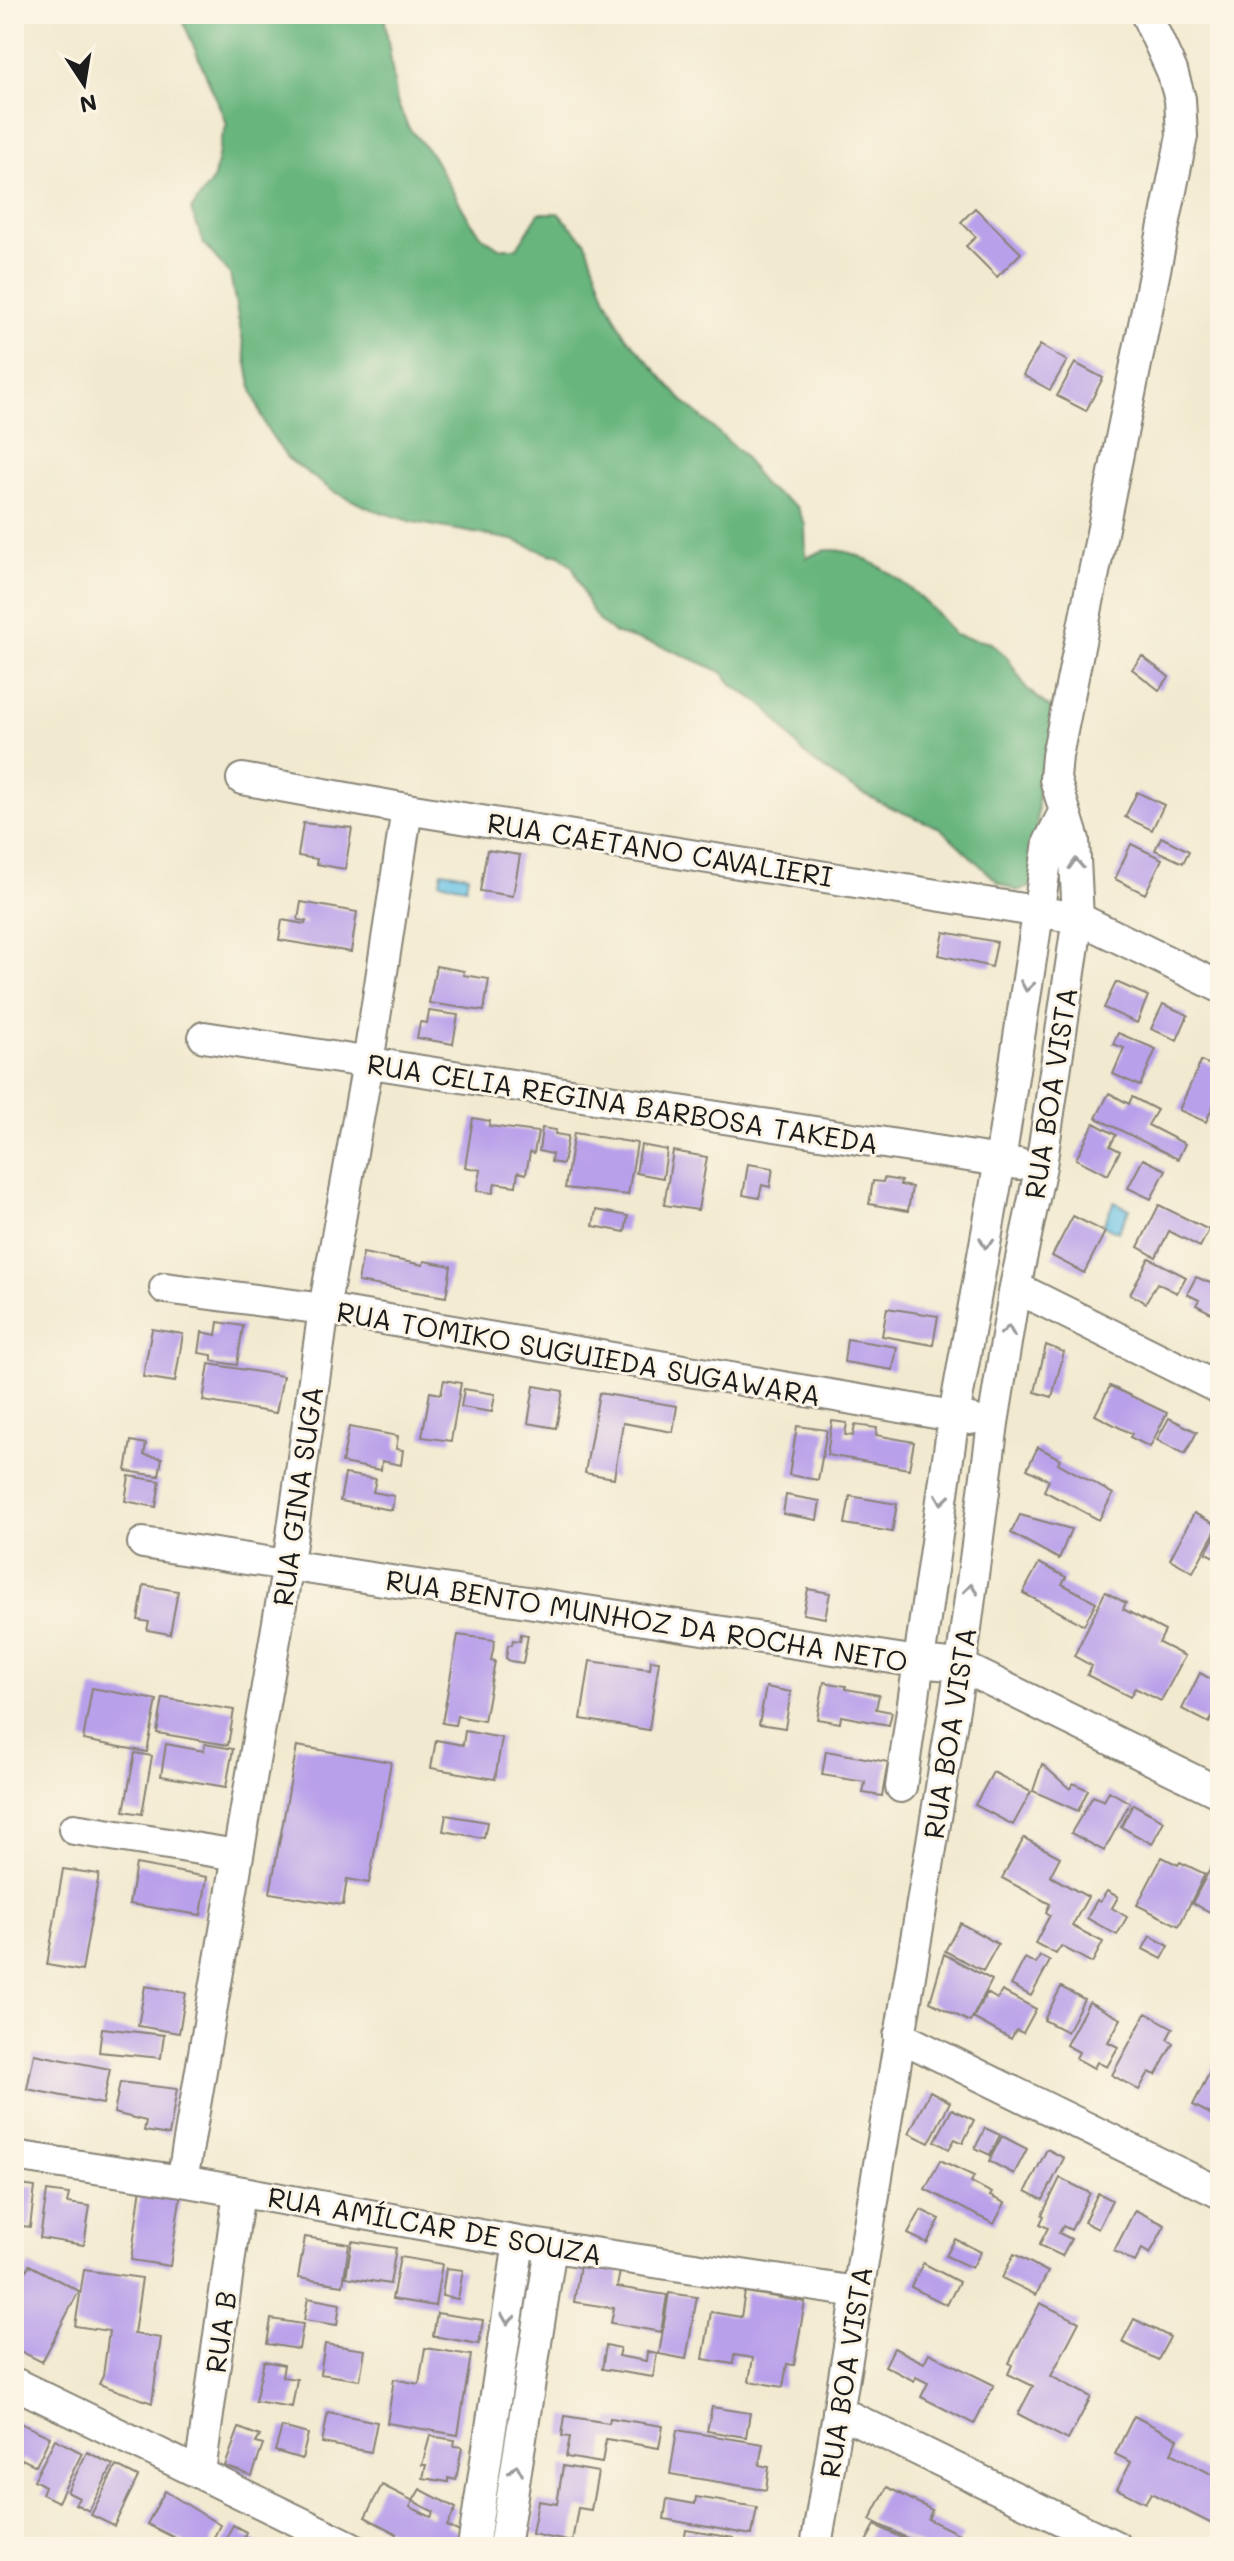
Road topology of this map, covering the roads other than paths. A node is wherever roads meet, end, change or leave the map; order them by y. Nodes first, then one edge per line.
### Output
1 (1146, 14) edge
2 (242, 779) dead end
3 (407, 809) junction
4 (1064, 812) junction
5 (1039, 909) junction
6 (1078, 918) junction
7 (1220, 987) edge
8 (204, 1037) dead end
9 (368, 1063) junction
10 (1000, 1161) junction
11 (1041, 1166) junction
12 (1015, 1287) junction
13 (165, 1288) dead end
14 (324, 1309) junction
15 (1220, 1389) edge
16 (954, 1416) junction
17 (993, 1423) junction
18 (143, 1543) dead end
19 (288, 1564) junction
20 (918, 1662) junction
21 (961, 1666) junction
22 (901, 1787) dead end
23 (1220, 1793) edge
24 (74, 1829) dead end
25 (237, 1855) junction
26 (899, 2036) junction
27 (14, 2156) edge
28 (182, 2181) junction
29 (239, 2192) junction
30 (1220, 2193) edge
31 (519, 2242) junction
32 (551, 2247) junction
33 (857, 2292) junction
34 (14, 2383) edge
35 (512, 2399) junction
36 (838, 2411) junction
37 (200, 2472) junction
38 (302, 2536) edge
39 (351, 2547) edge
40 (473, 2547) edge
41 (504, 2547) edge
42 (816, 2547) edge
43 (1117, 2547) edge

1 - 4 street, RUA BOA VISTA
2 - 3 street, RUA CAETANO CAVALIERI
3 - 5 street, RUA CAETANO CAVALIERI
3 - 9 street, RUA GINA SUGA
4 - 5 street, RUA BOA VISTA
6 -> 4 street, RUA BOA VISTA
5 - 6 street, RUA CAETANO CAVALIERI
5 -> 10 street, RUA BOA VISTA
6 - 7 street, RUA CAETANO CAVALIERI
6 - 11 street, RUA BOA VISTA
8 - 9 street, RUA CELIA REGINA BARBOSA TAKEDA
9 - 10 street, RUA CELIA REGINA BARBOSA TAKEDA
9 - 14 street, RUA GINA SUGA
10 - 11 street, RUA CELIA REGINA BARBOSA TAKEDA
10 -> 16 street, RUA BOA VISTA
11 - 12 street, RUA BOA VISTA
12 - 15 street
17 -> 12 street, RUA BOA VISTA
13 - 14 street, RUA TOMIKO SUGUIEDA SUGAWARA
14 - 16 street, RUA TOMIKO SUGUIEDA SUGAWARA
14 - 19 street, RUA GINA SUGA
16 - 17 street, RUA TOMIKO SUGUIEDA SUGAWARA
16 -> 20 street, RUA BOA VISTA
21 -> 17 street, RUA BOA VISTA
18 - 19 street, RUA BENTO MUNHOZ DA ROCHA NETO
19 - 20 street, RUA BENTO MUNHOZ DA ROCHA NETO
19 - 25 street, RUA GINA SUGA
20 - 21 street, RUA BENTO MUNHOZ DA ROCHA NETO
20 - 22 street, RUA BOA VISTA
21 - 23 street, RUA BENTO MUNHOZ DA ROCHA NETO
21 - 26 street, RUA BOA VISTA
24 - 25 street
25 - 28 street, RUA GINA SUGA
26 - 30 street
26 - 33 street, RUA BOA VISTA
27 - 28 street, RUA AMÍLCAR DE SOUZA
28 - 29 street, RUA AMÍLCAR DE SOUZA
29 - 31 street, RUA AMÍLCAR DE SOUZA
29 - 37 street, RUA B
31 - 32 street, RUA AMÍLCAR DE SOUZA
31 -> 35 street
32 - 33 street, RUA AMÍLCAR DE SOUZA
32 - 35 street
33 - 36 street, RUA BOA VISTA
34 - 37 street
35 - 40 street
41 -> 35 street
36 - 42 street, RUA BOA VISTA
36 - 43 street
37 - 38 street
38 - 39 street

